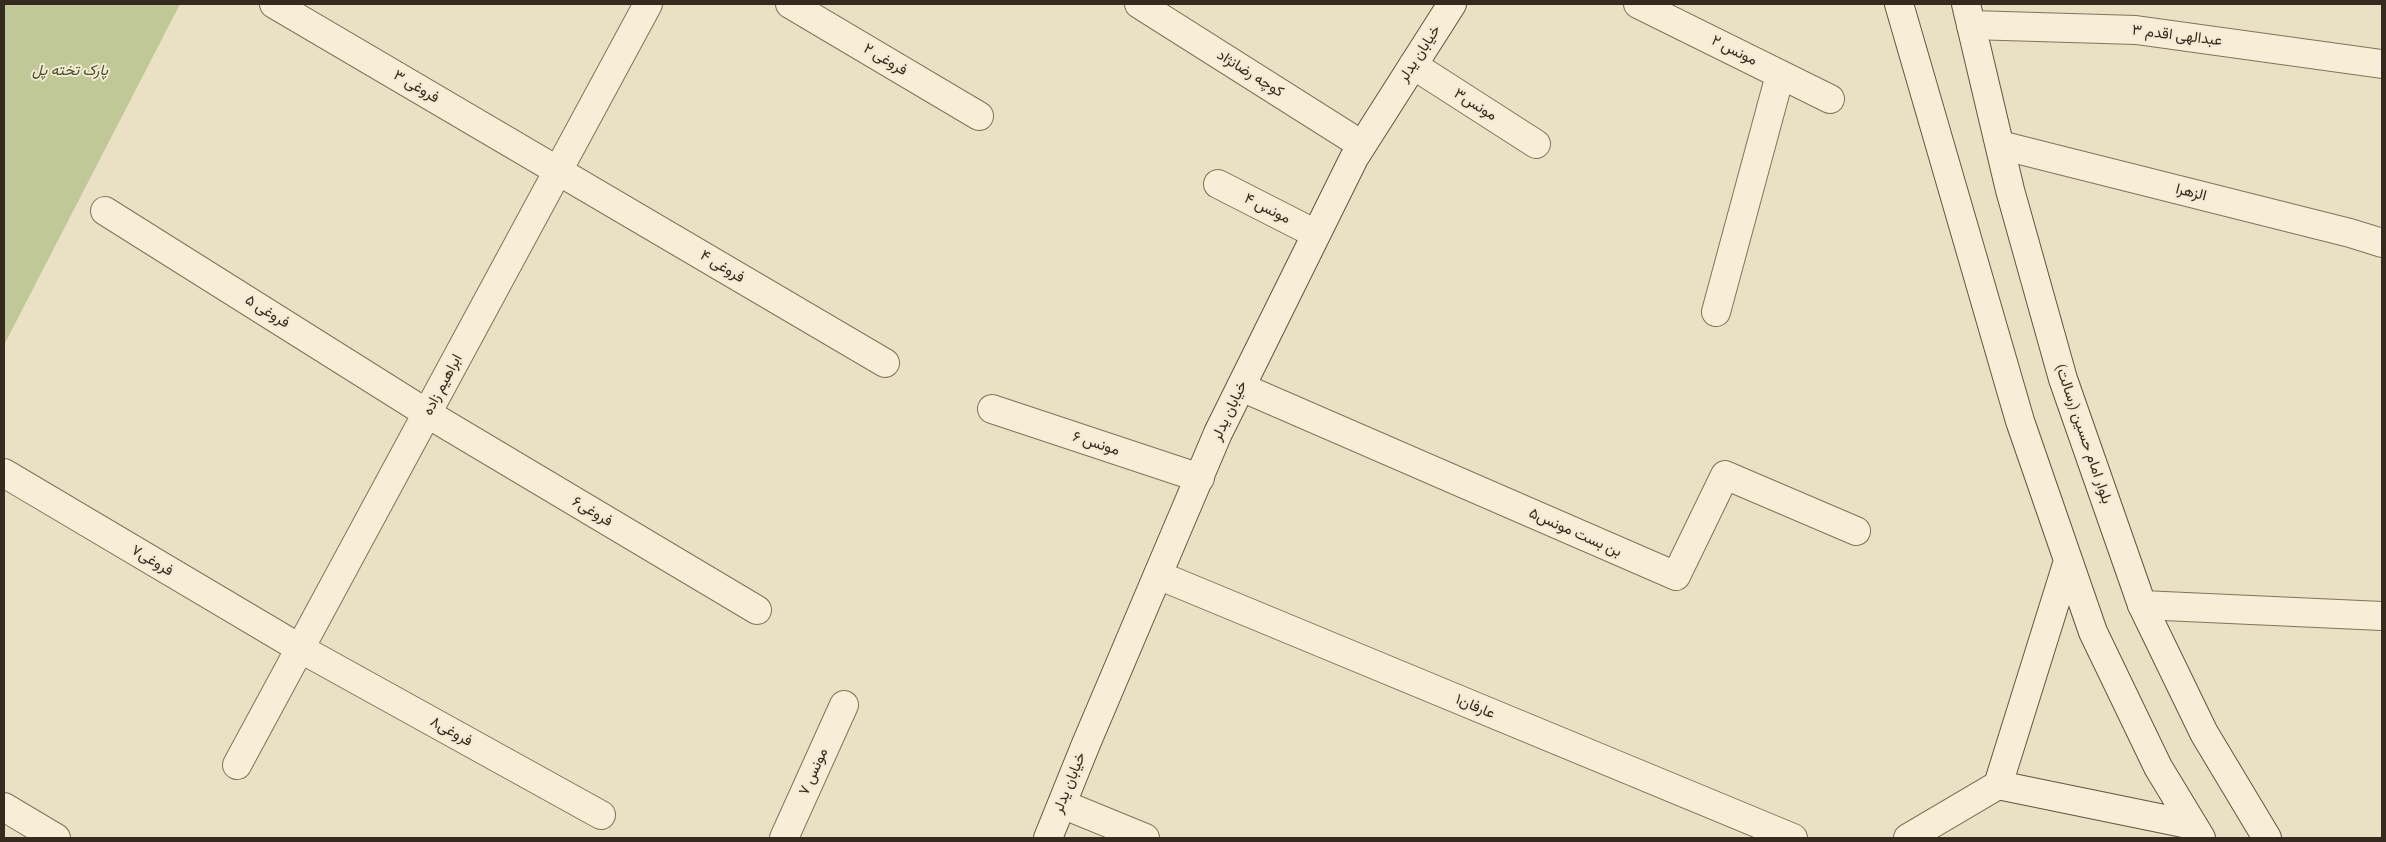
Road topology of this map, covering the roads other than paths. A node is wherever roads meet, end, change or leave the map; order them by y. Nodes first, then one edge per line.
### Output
1 (274, 4) edge
2 (648, 4) edge
3 (790, 4) edge
4 (1139, 4) edge
5 (1452, 4) edge
6 (1638, 4) edge
7 (1899, 4) edge
8 (1969, 14) edge
9 (2006, 15) edge
10 (2382, 64) edge
11 (1413, 65) junction
12 (1780, 75) junction
13 (1830, 99) dead end
14 (979, 116) dead end
15 (1362, 144) junction
16 (1536, 144) dead end
17 (2000, 145) junction
18 (558, 170) junction
19 (1218, 184) dead end
20 (106, 211) dead end
21 (1316, 234) junction
22 (2382, 243) edge
23 (1716, 312) dead end
24 (885, 363) dead end
25 (1241, 387) junction
26 (992, 409) dead end
27 (428, 414) junction
28 (4, 473) edge
29 (1200, 478) junction
30 (1856, 531) dead end
31 (2068, 561) junction
32 (1158, 575) junction
33 (2142, 605) junction
34 (757, 610) dead end
35 (2382, 616) edge
36 (301, 649) junction
37 (844, 705) dead end
38 (237, 765) dead end
39 (1998, 785) junction
40 (1062, 804) junction
41 (4, 807) edge
42 (601, 815) dead end
43 (2197, 832) edge
44 (56, 838) edge
45 (784, 838) edge
46 (1048, 838) edge
47 (1145, 838) edge
48 (1793, 838) edge
49 (1908, 838) edge
50 (2266, 838) edge

1 - 18 street, فروغی ۳
2 - 18 street, ابراهیم زاده
3 - 14 street, فروغی ۲
4 - 15 street, کوچه رضانژاد
5 - 11 street, خیابان یدلر
6 - 12 street, مونس ۲
7 - 31 street
8 - 9 street, عبدالهی اقدم ۳
8 - 17 street, بلوار امام حسین (رسالت)
9 - 10 street, عبدالهی اقدم ۳
11 - 15 street, خیابان یدلر
11 - 16 street, مونس۳
12 - 13 street, مونس ۲
12 - 23 street
15 - 21 street, خیابان یدلر
17 - 22 street, الزهرا
17 - 33 street, بلوار امام حسین (رسالت)
18 - 24 street, فروغی ۴
18 - 27 street, ابراهیم زاده
19 - 21 street, مونس ۴
20 - 27 street, فروغی ۵
21 - 25 street, خیابان یدلر
25 - 29 street, خیابان یدلر
25 - 30 street, بن بست مونس۵
26 - 29 street, مونس ۶
27 - 34 street, فروغی۶
27 - 36 street, ابراهیم زاده
28 - 36 street, فروغی۷
29 - 32 street, خیابان یدلر
31 - 39 street
31 - 43 street
32 - 40 street, خیابان یدلر
32 - 48 street, عارفان۱
33 - 35 street
33 - 50 street, بلوار امام حسین (رسالت)
36 - 38 street, ابراهیم زاده
36 - 42 street, فروغی۸
37 - 45 street, مونس ۷
39 - 43 street
39 - 49 street
40 - 46 street, خیابان یدلر
40 - 47 street
41 - 44 street

